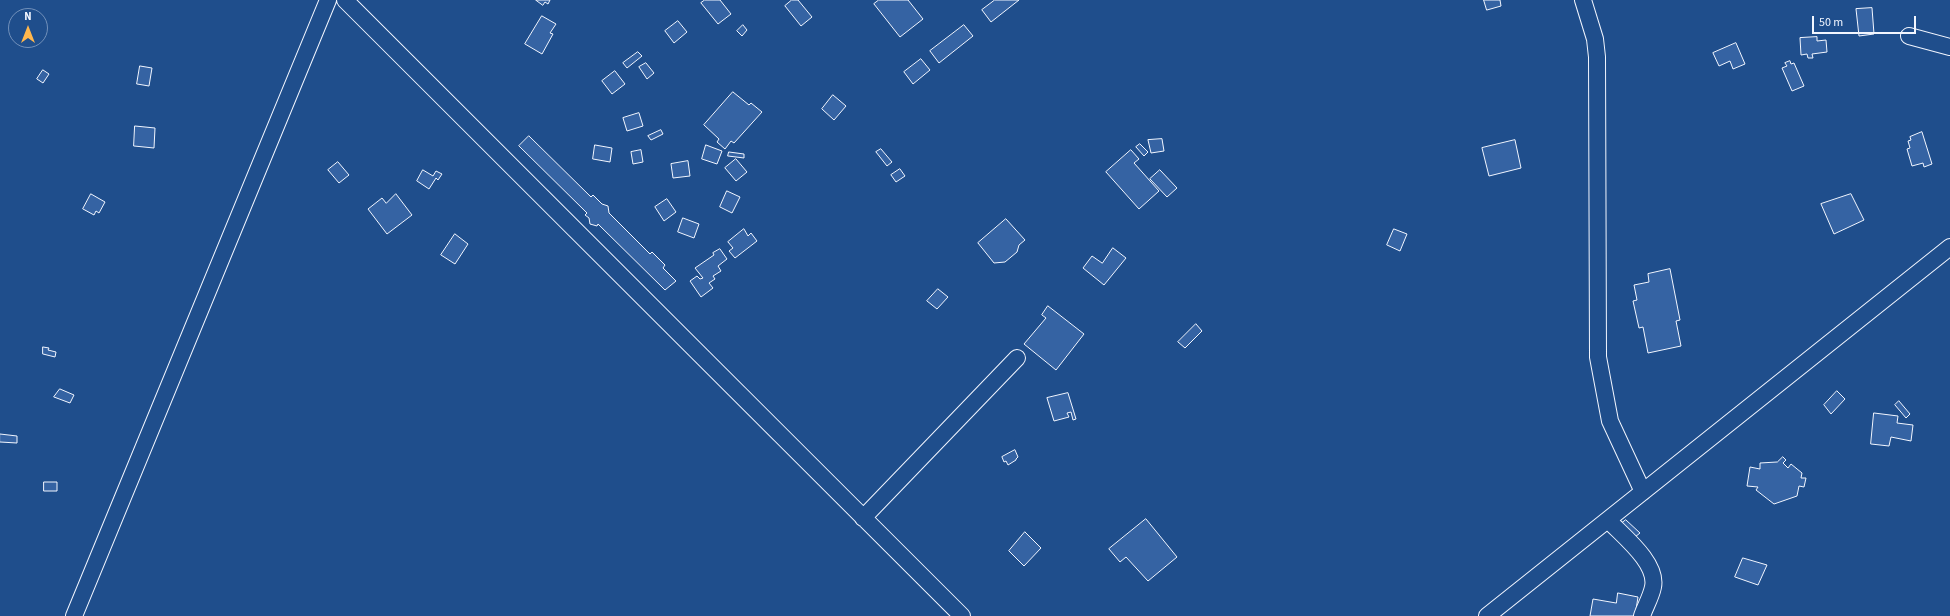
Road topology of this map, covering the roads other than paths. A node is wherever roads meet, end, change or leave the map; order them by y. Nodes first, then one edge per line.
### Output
1 (328, 0) edge
2 (345, 0) edge
3 (1582, 0) edge
4 (1909, 36) dead end
5 (1950, 47) edge
6 (1950, 247) edge
7 (1017, 358) dead end
8 (1643, 492) junction
9 (863, 518) junction
10 (1608, 520) junction
11 (74, 616) edge
12 (962, 616) edge
13 (1487, 616) edge
14 (1642, 616) edge

1 - 11 street
2 - 9 street
3 - 8 street
4 - 5 street
6 - 8 street
7 - 9 street
8 - 10 street
9 - 12 street
10 - 13 street
10 - 14 street

